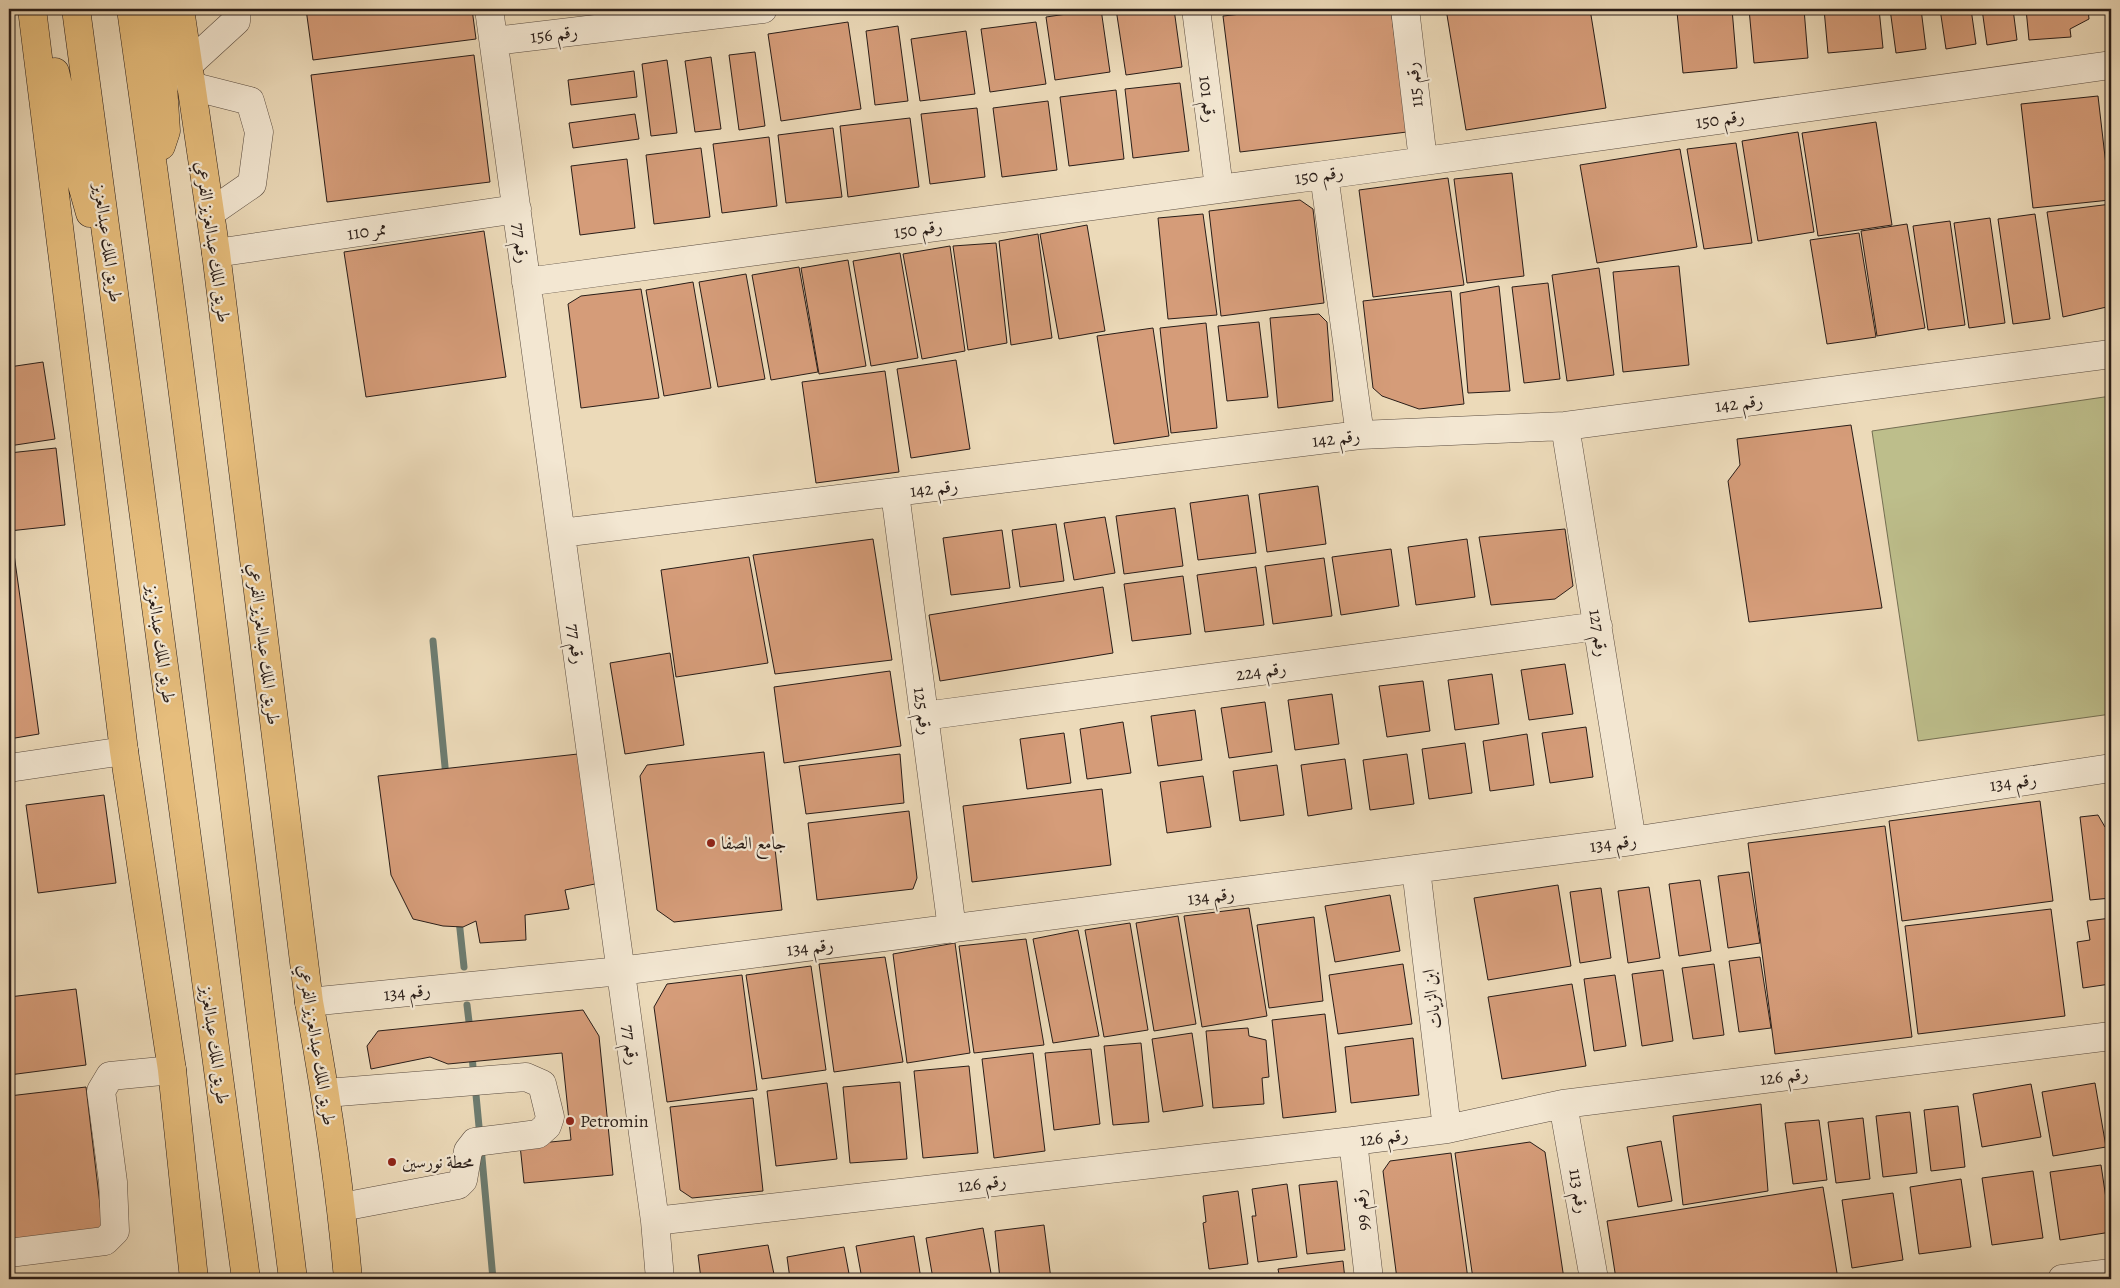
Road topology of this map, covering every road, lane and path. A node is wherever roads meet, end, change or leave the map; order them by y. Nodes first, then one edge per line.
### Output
1 (32, 9) edge
2 (36, 9) edge
3 (76, 9) edge
4 (132, 9) edge
5 (158, 9) edge
6 (180, 9) edge
7 (237, 9) edge
8 (489, 9) edge
9 (763, 9) edge
10 (1196, 9) edge
11 (1405, 9) edge
12 (494, 41) junction
13 (2111, 65) edge
14 (190, 76) junction
15 (1422, 160) junction
16 (154, 169) junction
17 (1324, 175) junction
18 (1219, 188) junction
19 (517, 209) junction
20 (210, 214) junction
21 (216, 253) junction
22 (526, 282) junction
23 (116, 307) junction
24 (2111, 354) edge
25 (1565, 426) junction
26 (1360, 435) junction
27 (894, 493) junction
28 (561, 533) junction
29 (1598, 626) junction
30 (924, 716) junction
31 (124, 751) junction
32 (9, 768) edge
33 (2111, 768) edge
34 (1632, 841) junction
35 (1416, 869) junction
36 (952, 929) junction
37 (620, 971) junction
38 (309, 1002) junction
39 (2111, 1036) edge
40 (172, 1070) junction
41 (326, 1093) junction
42 (1563, 1104) junction
43 (1447, 1129) junction
44 (1354, 1141) junction
45 (342, 1207) junction
46 (655, 1221) junction
47 (9, 1253) edge
48 (2111, 1273) edge
49 (194, 1279) edge
50 (246, 1279) edge
51 (293, 1279) edge
52 (348, 1279) edge
53 (660, 1279) edge
54 (1369, 1279) edge
55 (1594, 1279) edge
56 (2062, 1279) edge

1 - 31 main road
2 - 23 main road
3 - 23 main road, طريق الملك عبدالعزيز
4 - 16 main road
5 - 16 main road
6 - 14 main road, طريق الملك عبدالعزيز الفرعي
7 - 14 street
8 - 12 street, رقم 77
9 - 12 street, رقم 156
10 - 18 street, رقم 101
11 - 15 street, رقم 115
12 - 19 street, رقم 77
13 - 15 street, رقم 150
14 - 20 main road, طريق الملك عبدالعزيز الفرعي
14 - 20 street
15 - 17 street, رقم 150
16 - 51 main road
17 - 18 street, رقم 150
17 - 26 street
18 - 22 street, رقم 150
19 - 21 street, 110 ممر
19 - 22 street, رقم 77
20 - 21 main road, طريق الملك عبدالعزيز الفرعي
21 - 38 main road, طريق الملك عبدالعزيز الفرعي
22 - 28 street, رقم 77
23 - 50 main road, طريق الملك عبدالعزيز
24 - 25 street, رقم 142
25 - 26 street, رقم 142
25 - 29 street, رقم 127
26 - 27 street, رقم 142
27 - 28 street, رقم 142
27 - 30 street, رقم 125
28 - 37 street, رقم 77
29 - 30 street, رقم 224
29 - 34 street, رقم 127
30 - 36 street, رقم 125
31 - 32 street
31 - 40 main road
33 - 34 street, رقم 134
34 - 35 street, رقم 134
35 - 36 street, رقم 134
35 - 43 street, ابن الزيات
36 - 37 street, رقم 134
37 - 38 street, رقم 134
37 - 46 street, رقم 77
38 - 41 main road, طريق الملك عبدالعزيز الفرعي
39 - 42 street, رقم 126
40 - 47 street
40 - 49 main road
41 - 45 main road, طريق الملك عبدالعزيز الفرعي
41 - 45 street
42 - 43 street, رقم 126
42 - 55 street, رقم 113
43 - 44 street, رقم 126
44 - 46 street, رقم 126
44 - 54 street, رقم 99
45 - 52 main road, طريق الملك عبدالعزيز الفرعي
46 - 53 street, رقم 77
48 - 56 street

